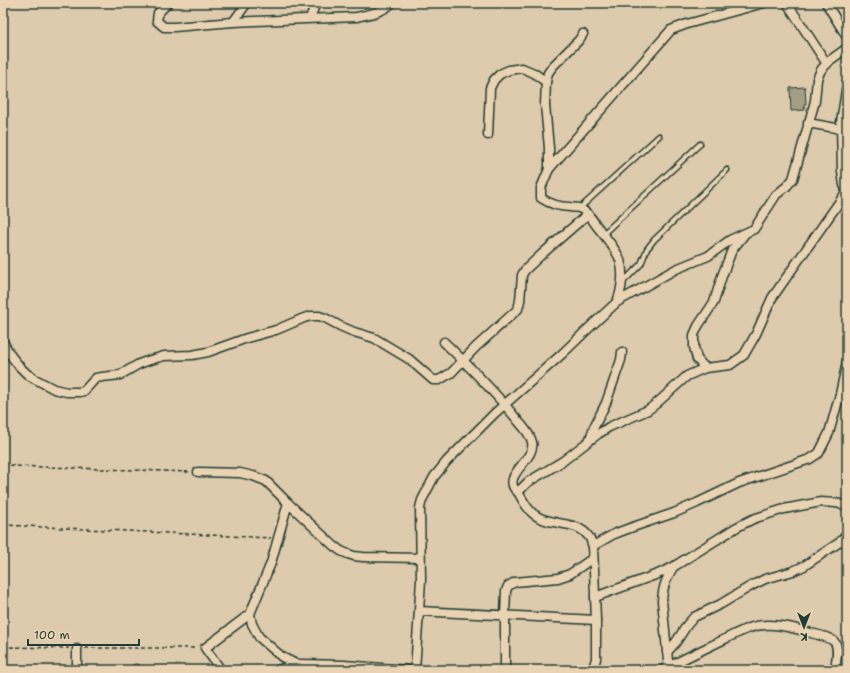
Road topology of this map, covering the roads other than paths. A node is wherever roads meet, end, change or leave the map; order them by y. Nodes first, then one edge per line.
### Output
1 (168, 3) edge
2 (247, 3) edge
3 (316, 3) edge
4 (392, 3) edge
5 (764, 3) edge
6 (787, 3) edge
7 (826, 3) edge
8 (310, 18) junction
9 (233, 22) junction
10 (583, 34) dead end
11 (847, 37) edge
12 (847, 48) edge
13 (827, 64) junction
14 (546, 82) junction
15 (847, 84) edge
16 (808, 123) junction
17 (844, 130) edge
18 (488, 135) dead end
19 (659, 136) dead end
20 (700, 144) dead end
21 (549, 169) junction
22 (727, 170) dead end
23 (847, 191) edge
24 (580, 208) junction
25 (588, 214) junction
26 (603, 234) junction
27 (745, 234) junction
28 (621, 284) junction
29 (617, 302) junction
30 (3, 342) edge
31 (444, 342) dead end
32 (622, 352) dead end
33 (463, 360) junction
34 (847, 362) edge
35 (705, 368) junction
36 (505, 404) junction
37 (589, 440) junction
38 (198, 472) road end
39 (518, 492) junction
40 (288, 503) junction
41 (847, 506) edge
42 (847, 534) edge
43 (592, 546) junction
44 (420, 558) junction
45 (593, 558) junction
46 (673, 567) junction
47 (595, 597) junction
48 (419, 611) junction
49 (250, 614) junction
50 (505, 616) junction
51 (596, 620) junction
52 (77, 648) road end
53 (667, 652) junction
54 (298, 667) edge
55 (666, 669) edge
56 (77, 670) edge
57 (221, 670) edge
58 (278, 670) edge
59 (407, 670) edge
60 (415, 670) edge
61 (505, 670) edge
62 (591, 670) edge
63 (835, 670) edge

1 - 9 street
2 - 9 street
3 - 8 street
4 - 8 street
5 - 21 street
6 - 13 street
7 - 11 street
8 - 9 street
10 - 14 street
12 - 13 street
13 - 16 street
14 - 18 street
14 - 21 street
15 - 17 street
16 - 17 street
16 - 27 street
17 - 23 street
19 - 24 lane
20 - 26 lane
21 - 24 street
22 - 28 lane
23 - 35 street
24 - 25 street
25 - 26 street
25 - 33 street
26 - 28 street
27 - 29 street
27 - 35 street
28 - 29 street
29 - 36 street
30 - 33 street
31 - 33 street
32 - 37 street
33 - 36 street
34 - 43 street
35 - 37 street
36 - 39 street
36 - 44 street
37 - 39 street
38 - 40 street
39 - 43 street
40 - 44 street
40 - 49 street
41 - 46 street
42 - 53 street
43 - 45 street
44 - 48 street
45 - 47 street
45 - 50 street
46 - 47 street
46 - 53 street
47 - 51 street
48 - 50 street
48 - 60 street
49 - 54 street
49 - 57 street
50 - 51 street
50 - 61 street
51 - 62 street
52 - 56 street
53 - 55 street
54 - 58 street
54 - 59 street
55 - 63 street

